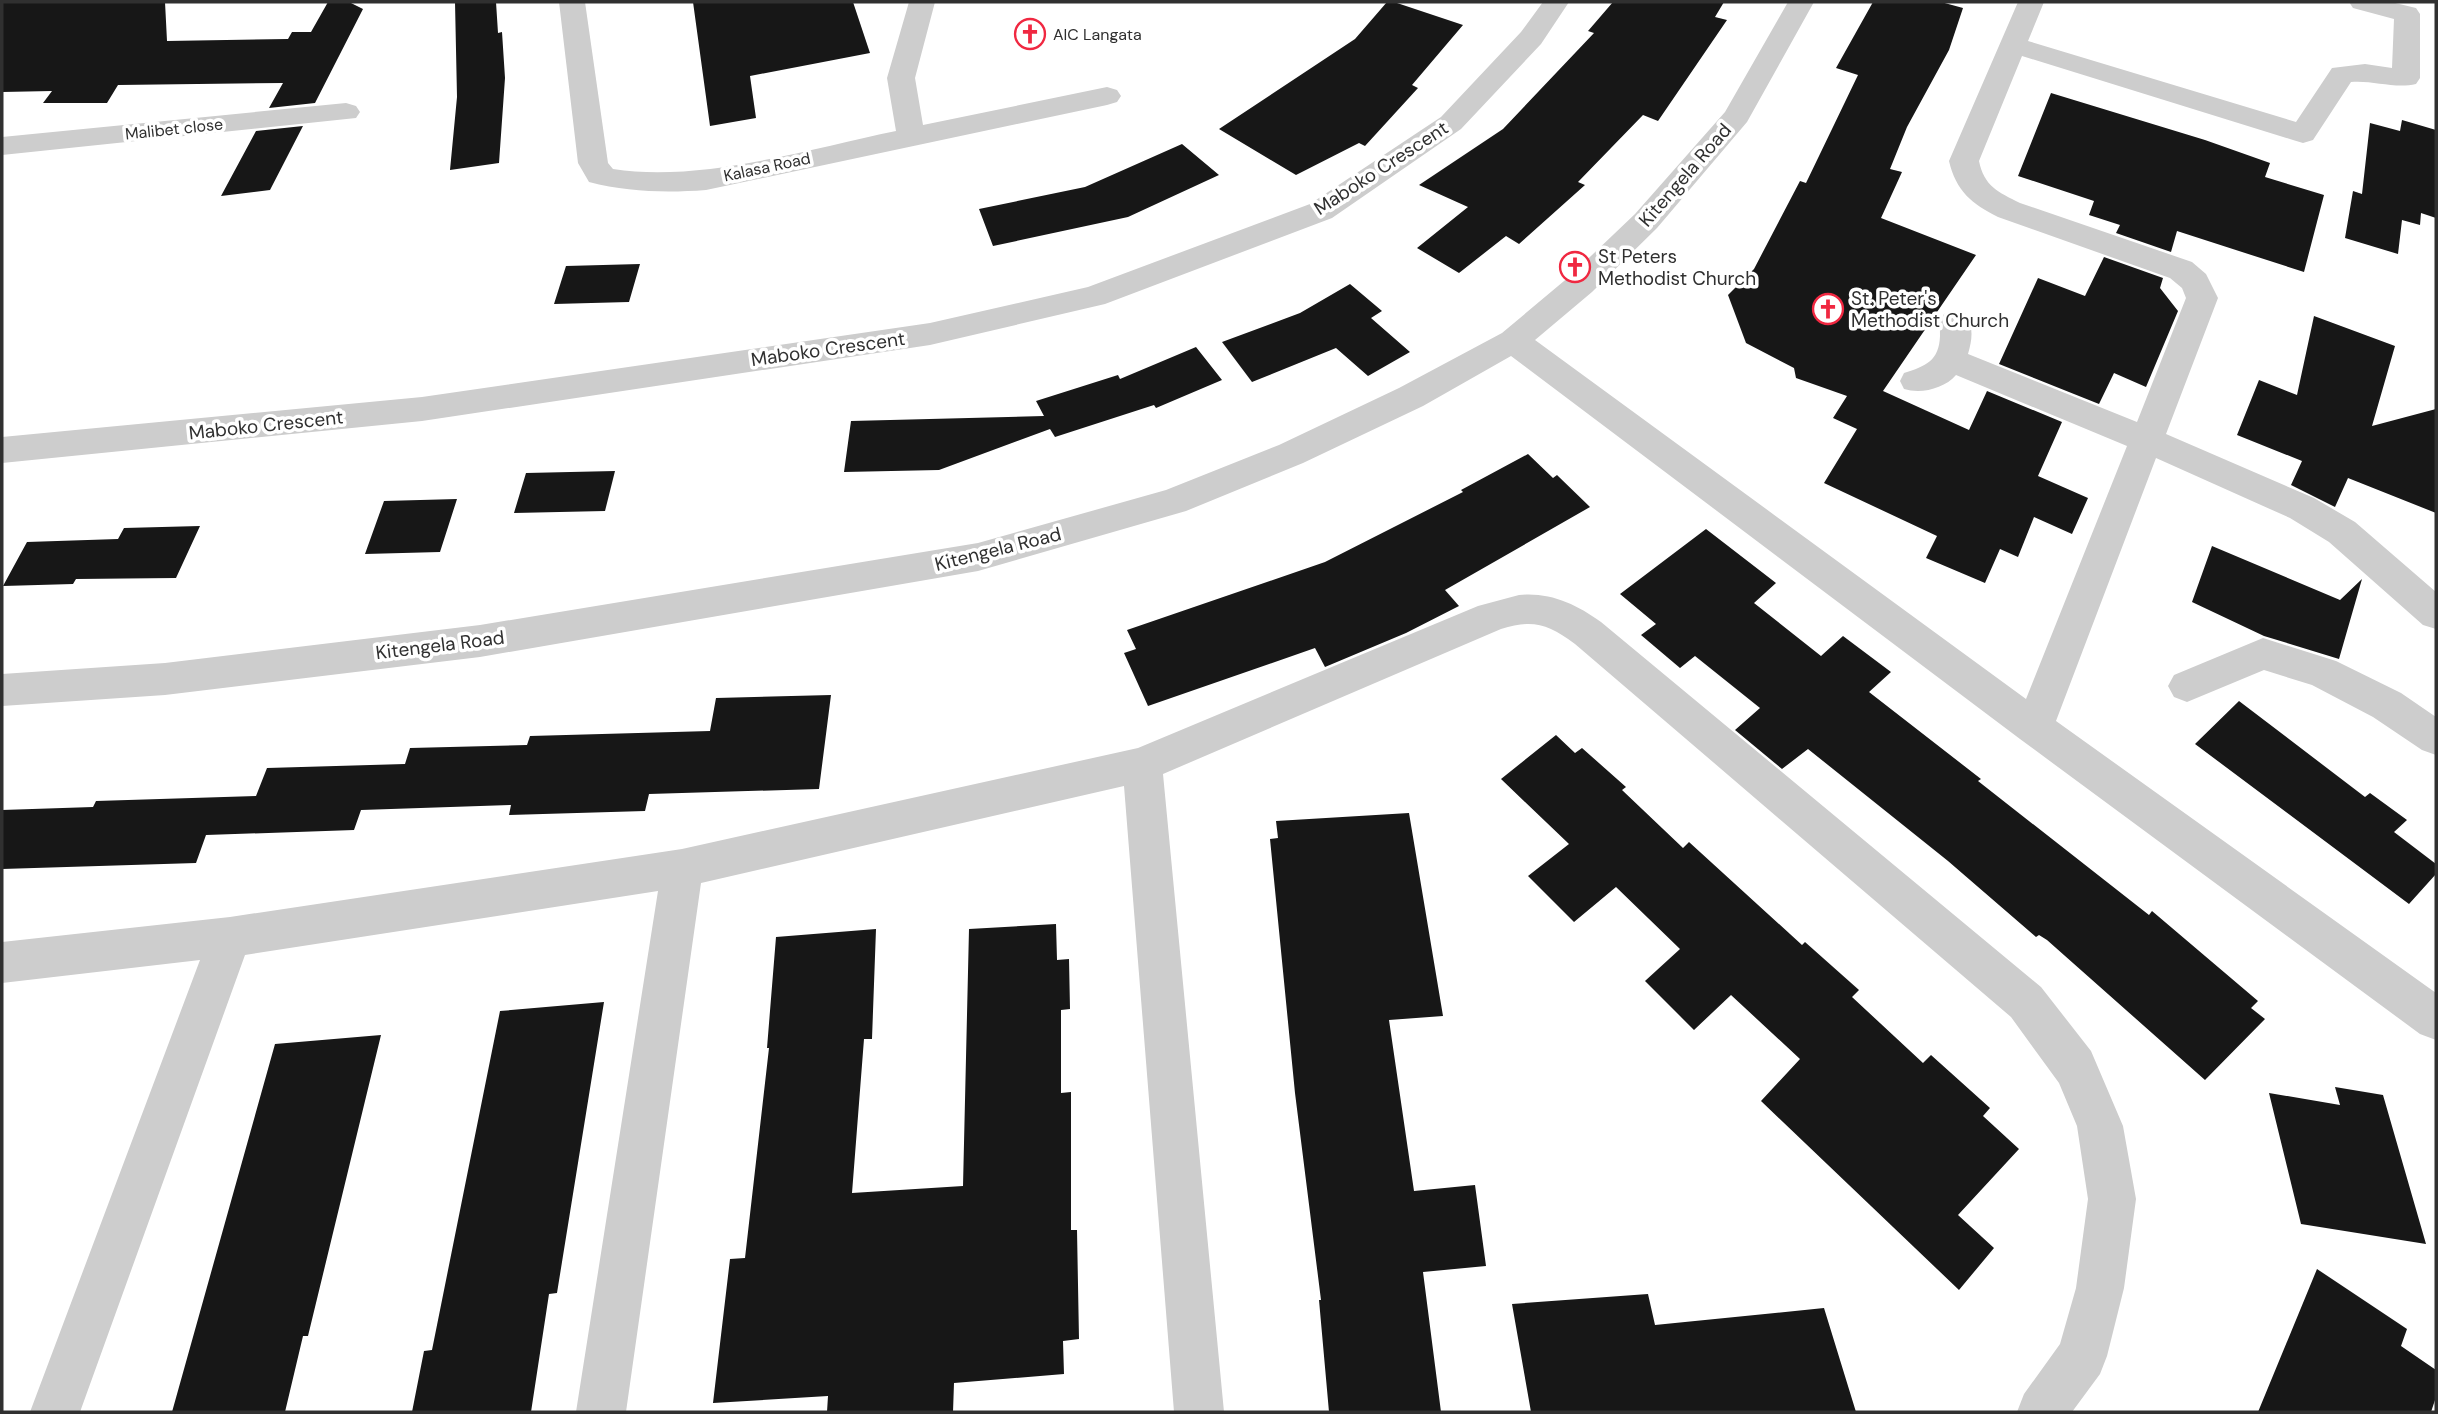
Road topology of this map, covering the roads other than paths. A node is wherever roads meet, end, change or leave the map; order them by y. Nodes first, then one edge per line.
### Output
1 (572, 2) edge
2 (922, 2) edge
3 (1556, 2) edge
4 (1801, 2) edge
5 (2031, 2) edge
6 (2362, 2) edge
7 (2013, 45) junction
8 (1107, 96) dead end
9 (346, 112) dead end
10 (911, 137) junction
11 (2, 146) edge
12 (1955, 322) dead end
13 (1513, 341) junction
14 (1950, 360) junction
15 (1916, 381) dead end
16 (2145, 439) junction
17 (2, 450) edge
18 (2436, 614) edge
19 (2187, 686) dead end
20 (2, 690) edge
21 (2034, 727) junction
22 (2436, 738) edge
23 (1142, 765) junction
24 (682, 868) junction
25 (230, 937) junction
26 (2, 962) edge
27 (2436, 1019) edge
28 (55, 1412) edge
29 (601, 1412) edge
30 (1199, 1412) edge
31 (2042, 1412) edge

1 - 10 street, Kalasa Road
2 - 10 street
3 - 17 street, Maboko Crescent
4 - 13 street, Kitengela Road
5 - 7 street
6 - 7 street
7 - 16 street
8 - 10 street, Kalasa Road
9 - 11 street, Malibet close
12 - 14 street
13 - 20 street, Kitengela Road
13 - 21 street
14 - 15 street
14 - 16 street
16 - 18 street
16 - 21 street
19 - 22 street
21 - 27 street
23 - 24 street
23 - 30 street
23 - 31 street
24 - 25 street
24 - 29 street
25 - 26 street
25 - 28 street

